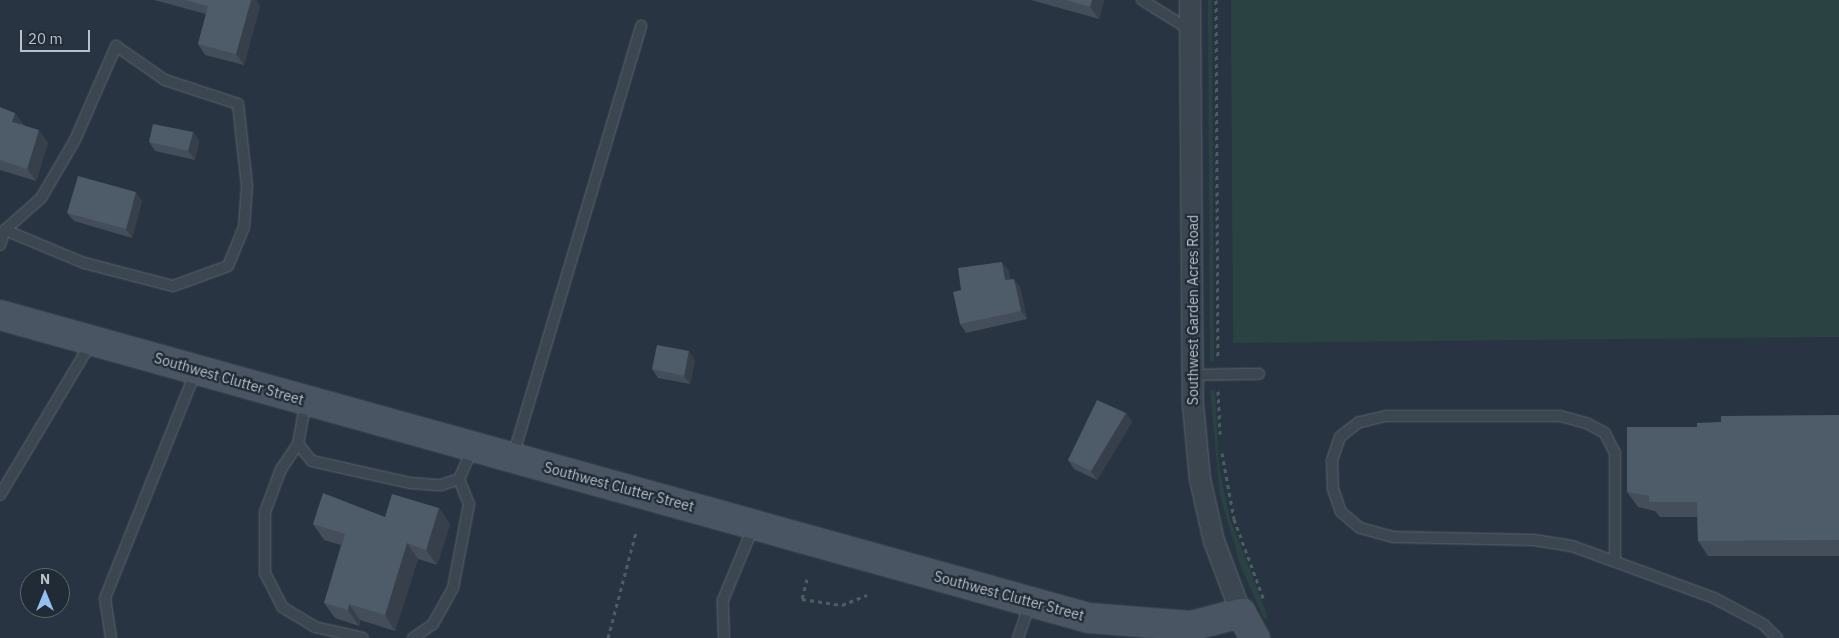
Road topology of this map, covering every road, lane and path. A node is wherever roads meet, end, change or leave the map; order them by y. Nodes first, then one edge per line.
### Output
1 (1142, 0) edge
2 (1190, 0) edge
3 (1216, 0) edge
4 (642, 26) dead end
5 (1190, 30) junction
6 (5, 230) junction
7 (0, 245) edge
8 (0, 315) edge
9 (92, 340) junction
10 (197, 370) junction
11 (1259, 374) dead end
12 (1192, 375) junction
13 (1218, 375) junction
14 (306, 401) junction
15 (1220, 440) dead end
16 (298, 444) junction
17 (473, 447) junction
18 (1221, 449) dead end
19 (513, 458) junction
20 (459, 479) junction
21 (0, 495) edge
22 (755, 524) junction
23 (636, 532) dead end
24 (1615, 560) junction
25 (807, 579) dead end
26 (867, 595) dead end
27 (1031, 602) junction
28 (1267, 606) dead end
29 (1241, 613) junction
30 (111, 638) edge
31 (363, 638) edge
32 (413, 638) edge
33 (608, 638) edge
34 (724, 638) edge
35 (1018, 638) edge
36 (1255, 638) edge
37 (1777, 638) edge

1 - 5 lane
2 - 5 street, Southwest Garden Acres Road
3 - 13 path
4 - 19 lane
5 - 12 street, Southwest Garden Acres Road
6 - 6 lane
6 - 7 lane
8 - 9 street, Southwest Clutter Street
9 - 10 street, Southwest Clutter Street
9 - 21 lane
10 - 14 street, Southwest Clutter Street
10 - 30 lane
11 - 13 lane
12 - 13 lane
12 - 29 street, Southwest Garden Acres Road
13 - 15 path
14 - 16 lane
14 - 17 street, Southwest Clutter Street
16 - 20 lane
16 - 31 lane
17 - 19 street, Southwest Clutter Street
17 - 20 lane
18 - 28 path
19 - 22 street, Southwest Clutter Street
20 - 32 lane
22 - 27 street, Southwest Clutter Street
22 - 34 lane
23 - 33 path
24 - 24 lane
24 - 37 lane
25 - 26 path
27 - 29 street, Southwest Clutter Street
27 - 35 lane
29 - 36 street

